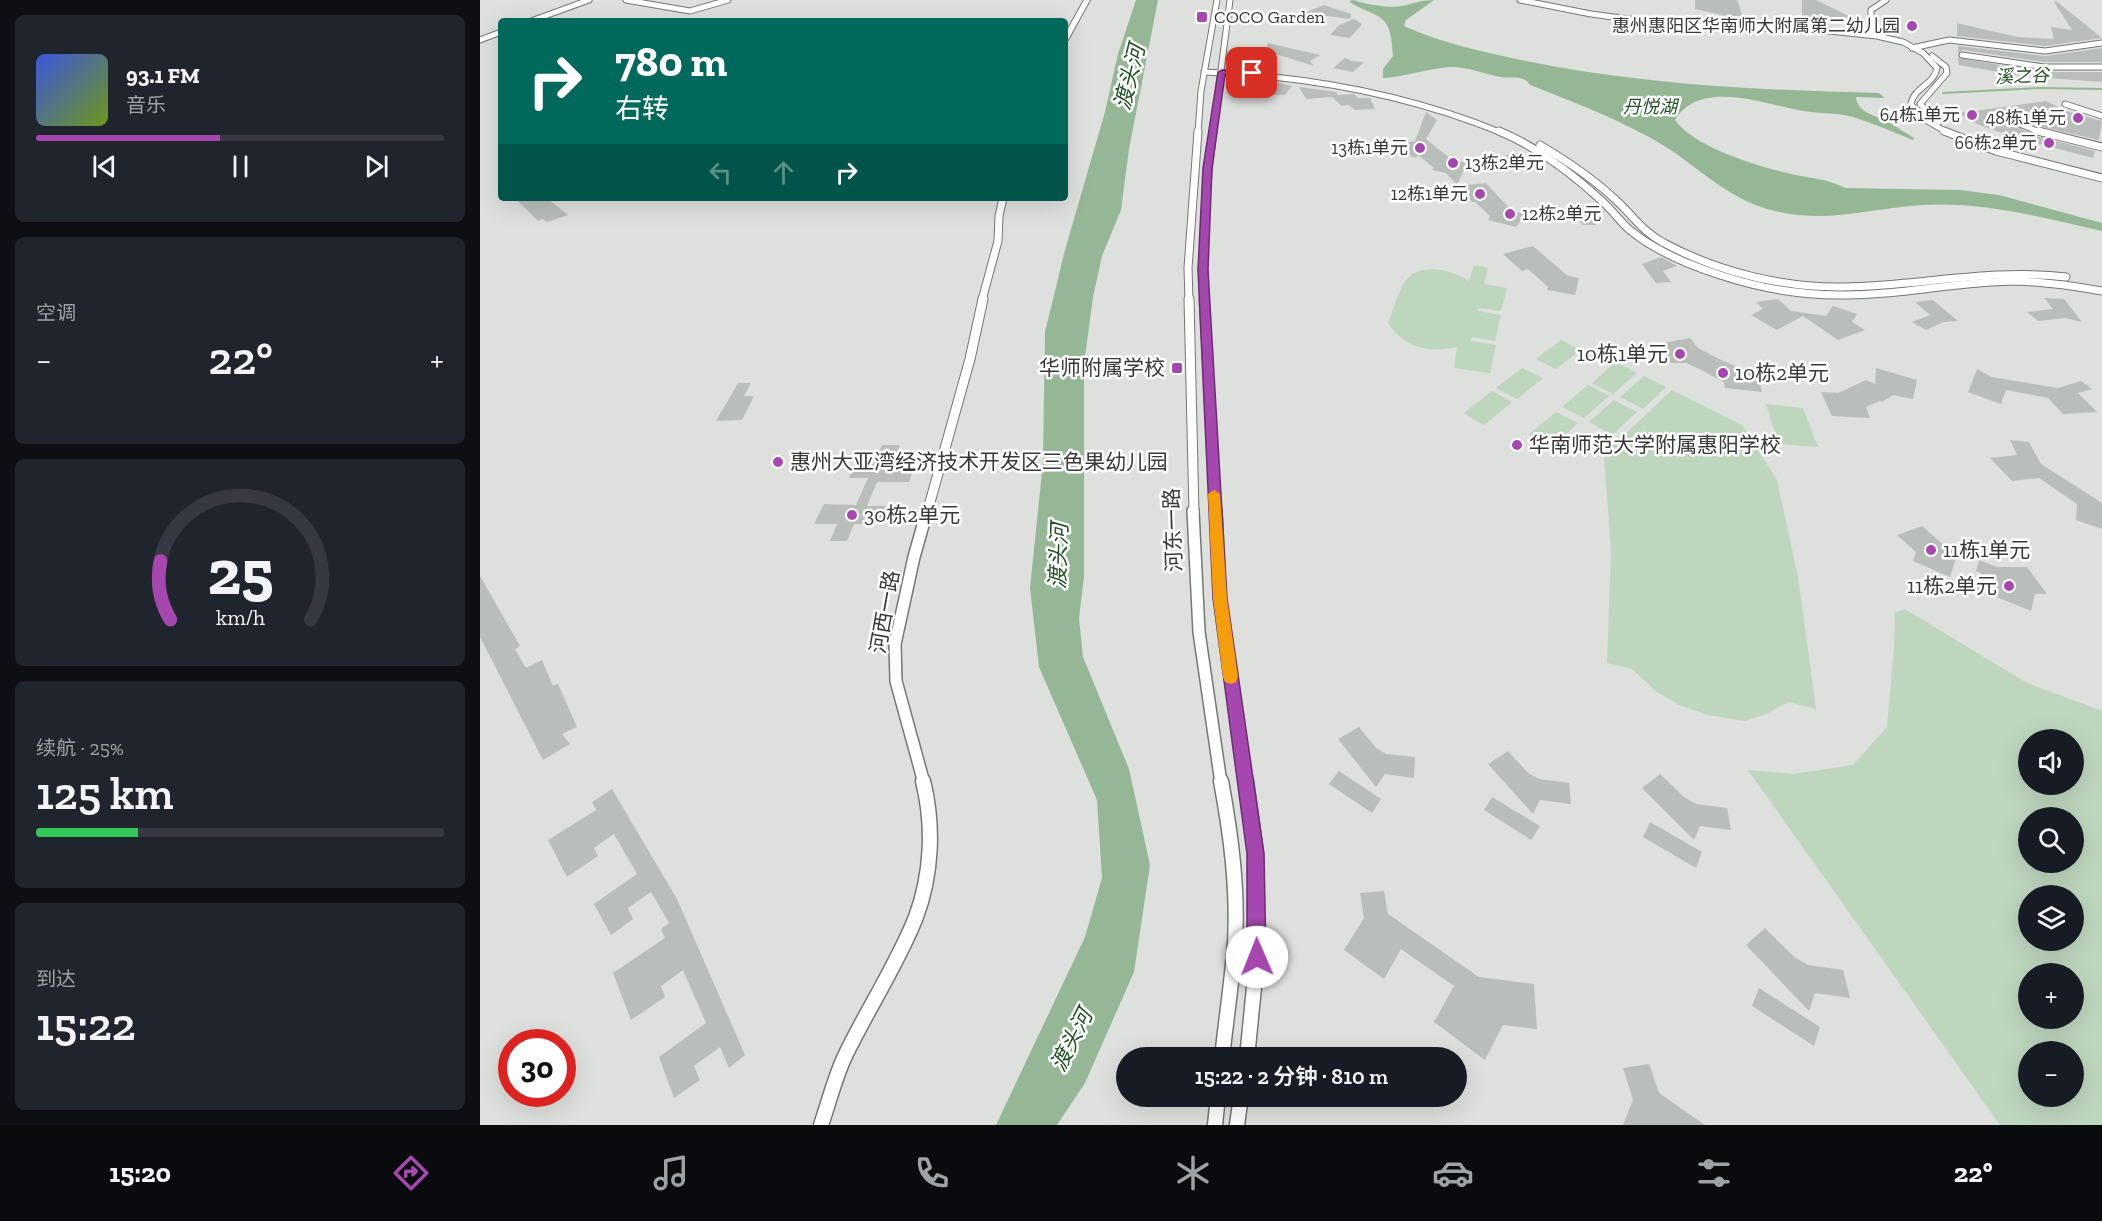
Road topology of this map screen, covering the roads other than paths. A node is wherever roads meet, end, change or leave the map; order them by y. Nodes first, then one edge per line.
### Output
1 (589, 0) edge
2 (626, 0) edge
3 (649, 0) edge
4 (728, 0) edge
5 (1087, 0) edge
6 (1210, 0) edge
7 (1217, 0) edge
8 (1230, 0) edge
9 (1237, 0) edge
10 (1520, 0) edge
11 (1530, 0) edge
12 (1886, 0) edge
13 (642, 3) junction
14 (1212, 16) junction
15 (539, 18) edge
16 (1228, 21) junction
17 (498, 33) edge
18 (1871, 34) junction
19 (1068, 35) edge
20 (480, 40) edge
21 (2102, 44) edge
22 (1914, 48) junction
23 (2045, 51) junction
24 (1962, 55) dead end
25 (2102, 67) edge
26 (2069, 68) junction
27 (1204, 70) junction
28 (1222, 70) junction
29 (2065, 104) dead end
30 (2000, 116) dead end
31 (2102, 116) edge
32 (2102, 147) edge
33 (2102, 173) edge
34 (2102, 178) edge
35 (1002, 201) edge
36 (2102, 284) edge
37 (2102, 291) edge
38 (1223, 1047) edge
39 (1248, 1047) edge
40 (1217, 1107) edge
41 (1239, 1107) edge
42 (821, 1125) edge
43 (1215, 1125) edge
44 (1237, 1125) edge

1 - 15 street
2 - 13 street
3 - 13 street
4 - 13 street
5 - 19 street
6 - 14 street
7 - 14 street, 河东一路
8 - 16 street, 河东一路
9 - 16 street
10 - 18 street
11 - 18 street
12 - 18 street
14 - 27 street, 河东一路
16 - 28 street, 河东一路
17 - 20 street
18 - 22 street
21 - 23 street
22 - 23 street
22 - 33 street
22 - 34 street
23 - 26 street
24 - 26 street
25 - 26 street
27 - 28 street
27 - 38 street, 河东一路
28 - 36 street
28 - 37 street
28 - 39 street, 河东一路
29 - 31 street
30 - 32 street
35 - 42 street, 河西一路
40 - 43 street
41 - 44 street

